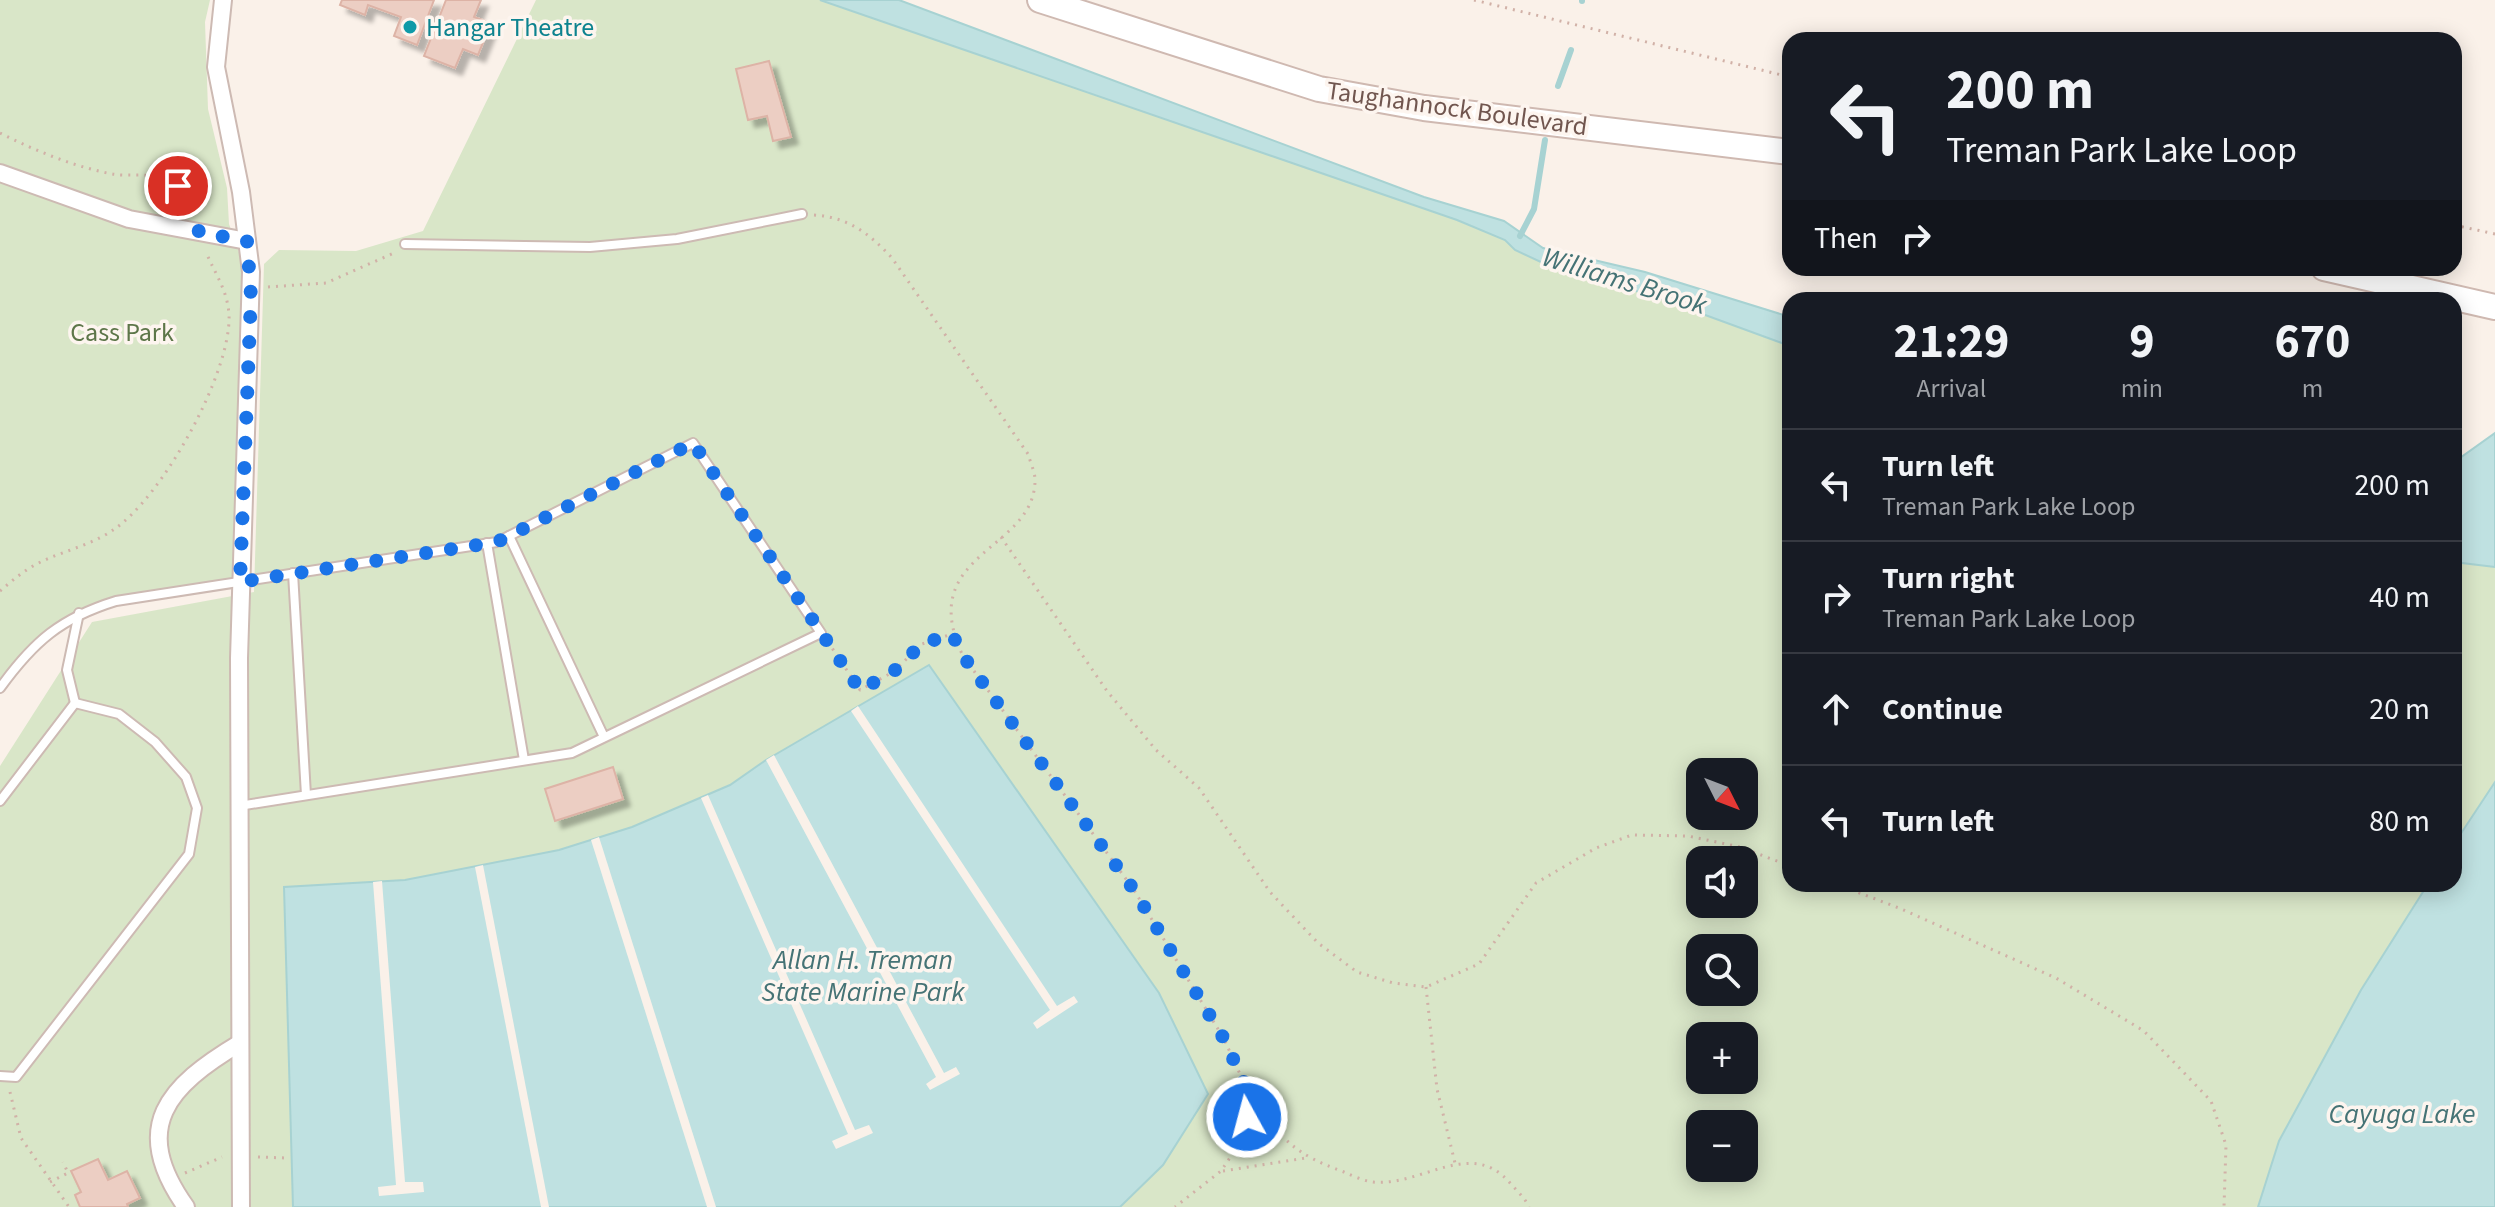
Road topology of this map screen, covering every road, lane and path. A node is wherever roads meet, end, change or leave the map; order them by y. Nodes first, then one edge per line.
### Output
1 (223, 0) edge
2 (1040, 0) edge
3 (1474, 0) edge
4 (1782, 75) edge
5 (0, 133) edge
6 (1782, 151) edge
7 (0, 173) edge
8 (802, 214) joint
9 (2462, 227) edge
10 (199, 232) junction
11 (2495, 234) edge
12 (247, 241) junction
13 (405, 244) joint
14 (2359, 276) edge
15 (263, 287) dead end
16 (2429, 292) edge
17 (2462, 299) edge
18 (2495, 307) edge
19 (509, 536) junction
20 (1001, 537) junction
21 (487, 543) junction
22 (293, 573) junction
23 (240, 582) junction
24 (0, 591) edge
25 (79, 613) junction
26 (821, 633) junction
27 (952, 634) junction
28 (0, 688) edge
29 (75, 703) junction
30 (604, 737) junction
31 (524, 760) junction
32 (306, 795) junction
33 (0, 801) edge
34 (239, 806) junction
35 (1782, 863) edge
36 (1857, 892) edge
37 (1426, 987) junction
38 (240, 1043) junction
39 (3, 1076) edge
40 (1251, 1098) junction
41 (1306, 1158) junction
42 (63, 1162) dead end
43 (1455, 1163) junction
44 (1221, 1171) junction
45 (50, 1182) junction
46 (69, 1207) edge
47 (186, 1207) edge
48 (241, 1207) edge
49 (1175, 1207) edge
50 (1529, 1207) edge
51 (2224, 1207) edge

1 - 12 street
2 - 6 main road, Taughannock Boulevard
3 - 4 path
5 - 10 path
7 - 10 street
8 - 13 lane
8 - 20 path
9 - 11 path
10 - 12 street
10 - 24 path
12 - 23 street
13 - 15 path
14 - 16 main road
17 - 18 main road
19 - 21 lane
19 - 26 lane
19 - 30 lane
20 - 27 path
20 - 37 path
21 - 22 lane
21 - 31 lane
22 - 23 lane
22 - 32 lane
23 - 25 lane
23 - 34 street
25 - 28 lane
25 - 29 lane
26 - 27 path
26 - 30 lane
27 - 40 path
29 - 33 lane
29 - 39 lane
30 - 31 lane
31 - 32 lane
32 - 34 lane
34 - 38 street
35 - 37 path
36 - 51 path
37 - 43 path
38 - 47 street
38 - 48 street
39 - 45 path
40 - 41 path
40 - 44 path
41 - 43 path
41 - 44 path
42 - 45 path
43 - 50 path
44 - 49 path
45 - 46 path

